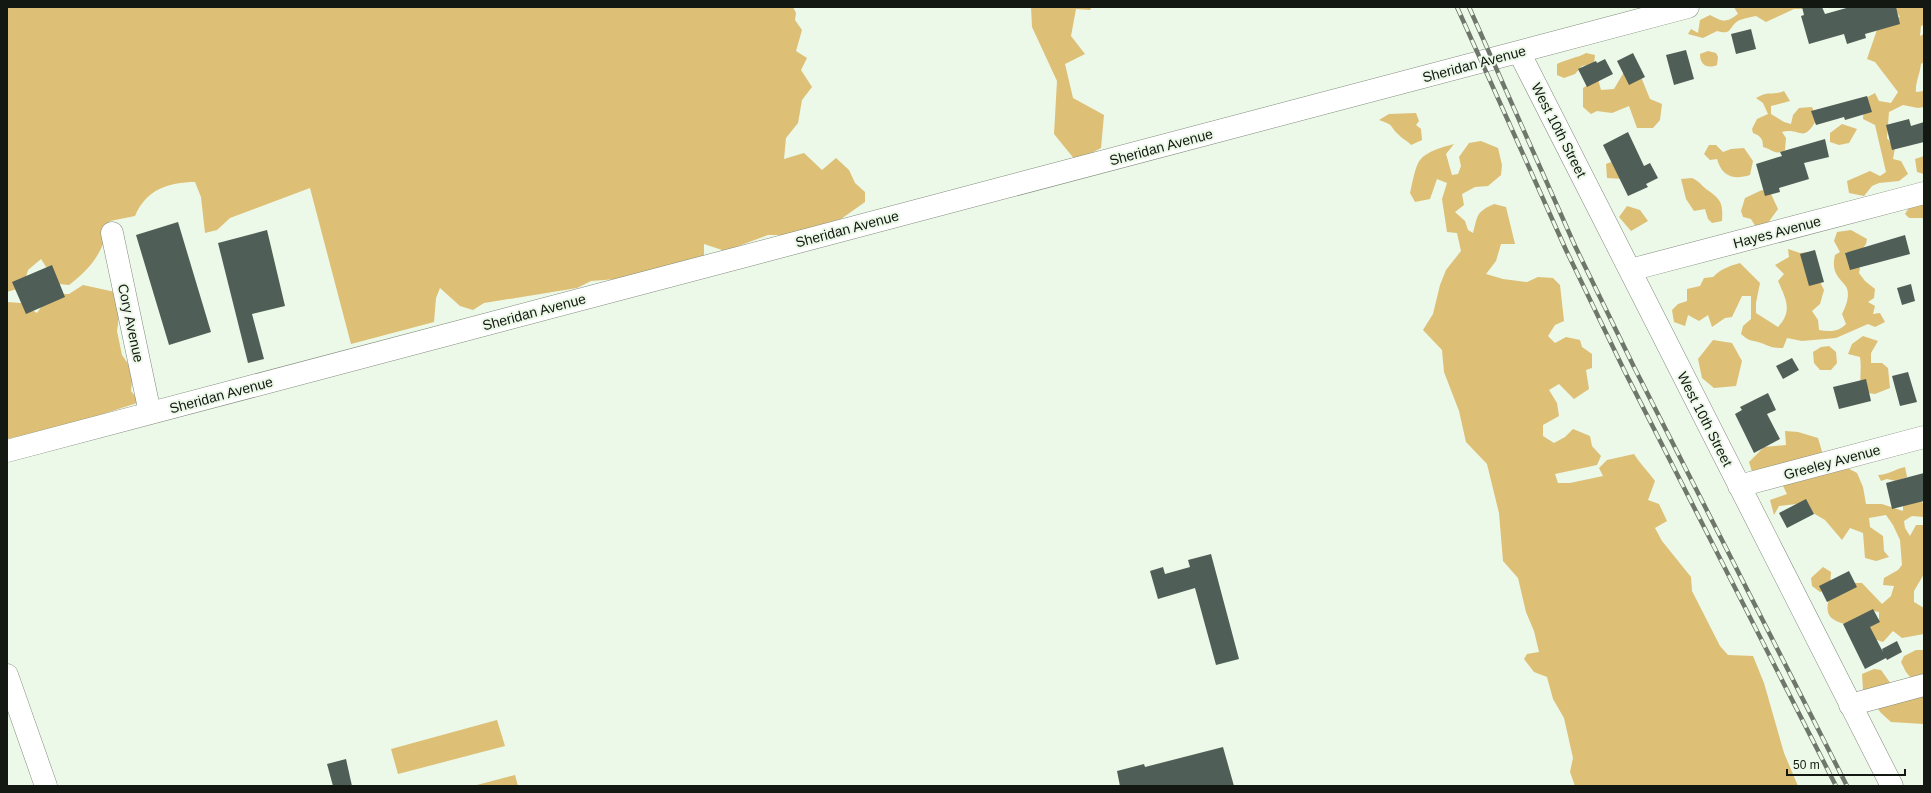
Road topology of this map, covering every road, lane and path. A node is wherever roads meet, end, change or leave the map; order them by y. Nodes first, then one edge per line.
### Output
1 (1688, 7) edge
2 (1519, 52) junction
3 (1924, 193) edge
4 (112, 233) dead end
5 (1630, 270) junction
6 (150, 413) junction
7 (1924, 438) edge
8 (7, 451) edge
9 (1739, 486) junction
10 (7, 675) edge
11 (1924, 685) edge
12 (1850, 705) junction
13 (46, 786) edge
14 (1892, 786) edge

1 - 2 street, Sheridan Avenue
2 - 5 street, West 10th Street
2 - 6 street, Sheridan Avenue
3 - 5 street, Hayes Avenue
4 - 6 street, Cory Avenue
5 - 9 street, West 10th Street
6 - 8 street, Sheridan Avenue
7 - 9 street, Greeley Avenue
9 - 12 street, West 10th Street
10 - 13 street
11 - 12 street
12 - 14 street, West 10th Street

